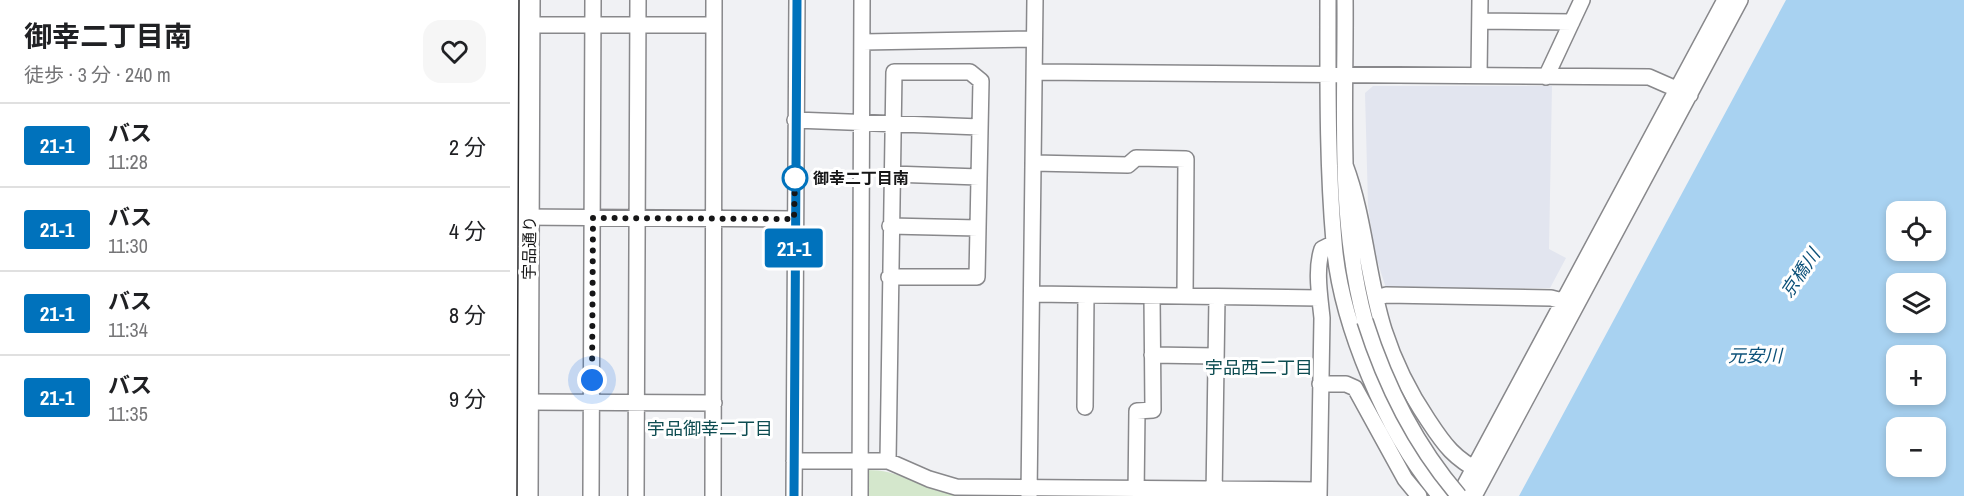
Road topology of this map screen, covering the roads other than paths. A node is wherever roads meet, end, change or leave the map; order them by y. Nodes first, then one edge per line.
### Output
1 (513, 0) edge
2 (530, 0) edge
3 (593, 0) edge
4 (638, 0) edge
5 (714, 0) edge
6 (797, 0) edge
7 (862, 0) edge
8 (1035, 0) edge
9 (1329, 0) edge
10 (1345, 0) edge
11 (1480, 0) edge
12 (1582, 0) edge
13 (1725, 0) edge
14 (1740, 0) edge
15 (1480, 21) junction
16 (1572, 22) junction
17 (530, 25) junction
18 (592, 25) junction
19 (638, 25) junction
20 (714, 25) junction
21 (1034, 39) junction
22 (863, 42) junction
23 (1035, 72) junction
24 (1328, 75) junction
25 (1346, 75) junction
26 (1479, 76) junction
27 (1546, 77) junction
28 (511, 81) edge
29 (1684, 91) junction
30 (795, 120) junction
31 (863, 121) junction
32 (893, 122) junction
33 (980, 127) junction
34 (1033, 163) junction
35 (1345, 165) junction
36 (892, 174) junction
37 (979, 177) junction
38 (517, 217) edge
39 (593, 218) junction
40 (636, 218) junction
41 (715, 218) junction
42 (794, 219) junction
43 (891, 226) junction
44 (978, 228) junction
45 (1334, 243) junction
46 (889, 277) junction
47 (1033, 294) junction
48 (1086, 295) junction
49 (1152, 296) junction
50 (1185, 296) junction
51 (1217, 297) junction
52 (1377, 298) junction
53 (1319, 302) junction
54 (1570, 303) junction
55 (1358, 323) junction
56 (1152, 355) junction
57 (1216, 356) junction
58 (1320, 384) junction
59 (592, 403) junction
60 (636, 403) junction
61 (714, 403) junction
62 (516, 406) edge
63 (1086, 407) dead end
64 (860, 460) junction
65 (794, 461) junction
66 (888, 461) junction
67 (1479, 472) junction
68 (1029, 492) edge
69 (1136, 492) edge
70 (1214, 493) edge
71 (1319, 493) edge
72 (511, 496) edge
73 (527, 496) edge
74 (591, 496) edge
75 (636, 496) edge
76 (713, 496) edge
77 (794, 496) edge
78 (860, 496) edge
79 (1419, 496) edge
80 (1440, 496) edge
81 (1459, 496) edge
82 (1474, 496) edge

1 - 28 highway, 宇品通り
2 - 17 highway, 宇品通り
3 - 18 street
4 - 19 street
5 - 20 street
6 - 30 street
7 - 22 street
8 - 21 street
9 - 24 street
10 - 25 street
11 - 15 street
12 - 16 street
13 - 29 street
14 - 29 street
15 - 16 street
15 - 26 street
16 - 27 street
17 - 18 street
17 - 38 highway, 宇品通り
18 - 19 street
18 - 39 street
19 - 20 street
19 - 40 street
20 - 41 street
21 - 22 street
21 - 23 street
22 - 31 street
23 - 24 street
23 - 34 street
24 - 25 street
24 - 45 street
25 - 26 street
25 - 35 street
26 - 27 street
27 - 29 street
28 - 38 highway, 宇品通り
29 - 54 street
30 - 31 street
30 - 42 street
31 - 32 street
31 - 64 street
32 - 33 street
32 - 33 street
32 - 36 street
33 - 37 street
34 - 47 street
34 - 50 street
35 - 52 street
35 - 55 street
36 - 37 street
36 - 43 street
37 - 44 street
38 - 39 street
38 - 62 highway, 宇品通り
39 - 40 street
39 - 59 street
40 - 41 street
40 - 60 street
41 - 42 street
41 - 61 street
42 - 65 street
43 - 44 street
43 - 46 street
44 - 46 street
45 - 53 street
45 - 55 street
46 - 66 street
47 - 48 street
47 - 68 street
48 - 49 street
48 - 63 street
49 - 50 street
49 - 56 street
50 - 51 street
51 - 53 street
51 - 57 street
52 - 54 street
52 - 67 street
53 - 58 street
54 - 67 street
55 - 80 street
55 - 81 street, bridge
56 - 57 street
56 - 69 street
57 - 70 street
58 - 71 street
58 - 79 street
59 - 60 street
59 - 62 street
59 - 74 street
60 - 61 street
60 - 75 street
61 - 76 street
62 - 72 highway, 宇品通り
62 - 73 highway, 宇品通り
64 - 65 street
64 - 66 street
64 - 78 street
65 - 77 street
66 - 68 street
67 - 81 street
67 - 82 street
68 - 69 street
69 - 70 street
70 - 71 street

